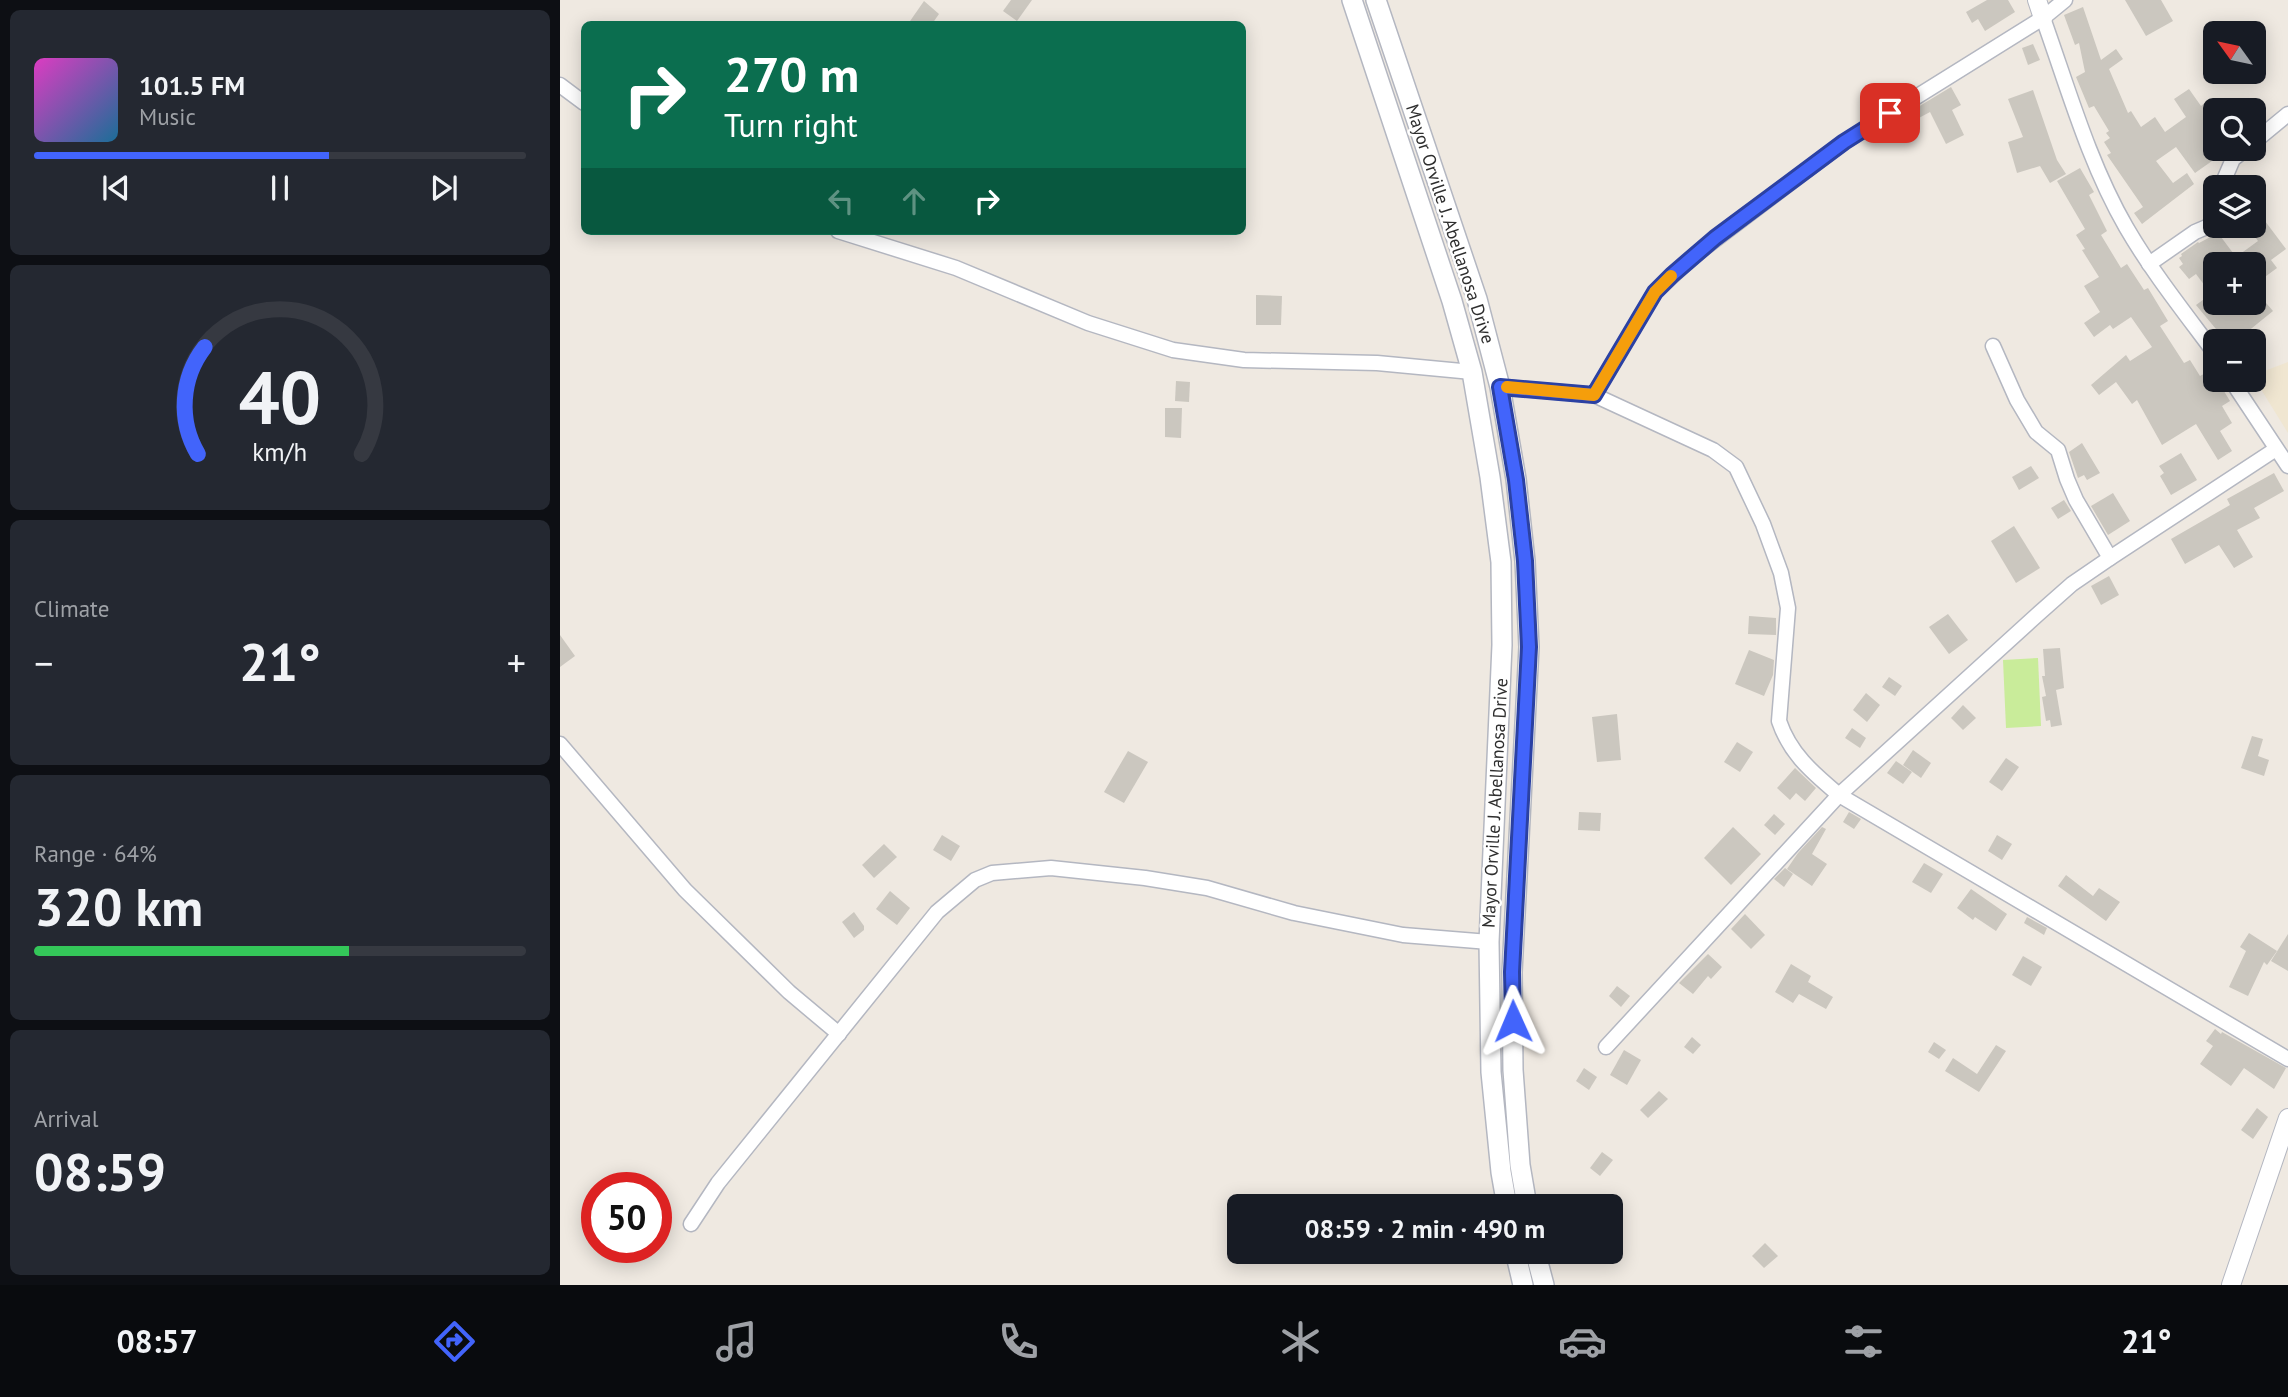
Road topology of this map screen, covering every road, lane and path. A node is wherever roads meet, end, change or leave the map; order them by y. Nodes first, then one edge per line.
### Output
1 (1352, 0) edge
2 (1376, 0) edge
3 (2037, 0) edge
4 (2064, 0) edge
5 (2043, 18) junction
6 (560, 85) edge
7 (581, 101) edge
8 (2288, 114) edge
9 (2266, 132) edge
10 (1434, 174) junction
11 (1412, 181) junction
12 (2203, 229) edge
13 (851, 235) edge
14 (2150, 264) junction
15 (2203, 337) edge
16 (1993, 346) dead end
17 (1472, 372) junction
18 (1500, 387) junction
19 (2239, 392) edge
20 (1594, 395) junction
21 (2276, 449) junction
22 (2288, 466) edge
23 (2110, 558) junction
24 (1503, 645) junction
25 (1529, 647) junction
26 (560, 744) edge
27 (1839, 795) junction
28 (1489, 942) junction
29 (839, 1034) junction
30 (1606, 1047) dead end
31 (2288, 1059) edge
32 (2288, 1118) edge
33 (1505, 1194) edge
34 (1525, 1194) edge
35 (691, 1224) dead end
36 (1518, 1264) edge
37 (1538, 1264) edge
38 (1523, 1285) edge
39 (1544, 1285) edge
40 (2231, 1285) edge

1 - 11 main road, Mayor Orville J. Abellanosa Drive
2 - 10 main road, Mayor Orville J. Abellanosa Drive
3 - 5 street
4 - 5 street
5 - 14 street
5 - 20 street
6 - 7 street
8 - 9 street
10 - 11 main road
10 - 18 main road, Mayor Orville J. Abellanosa Drive
11 - 17 main road, Mayor Orville J. Abellanosa Drive
12 - 14 street
13 - 17 street
14 - 15 street
16 - 23 street
17 - 24 main road, Mayor Orville J. Abellanosa Drive
18 - 20 street
18 - 25 main road, Mayor Orville J. Abellanosa Drive
19 - 21 street
20 - 27 street
21 - 22 street
21 - 23 street
23 - 27 street
24 - 25 main road
24 - 28 main road, Mayor Orville J. Abellanosa Drive
25 - 34 main road, Mayor Orville J. Abellanosa Drive
26 - 29 street
27 - 30 street
27 - 31 street
28 - 29 street
28 - 33 main road, Mayor Orville J. Abellanosa Drive
29 - 35 street
32 - 40 street
36 - 38 main road
37 - 39 main road

